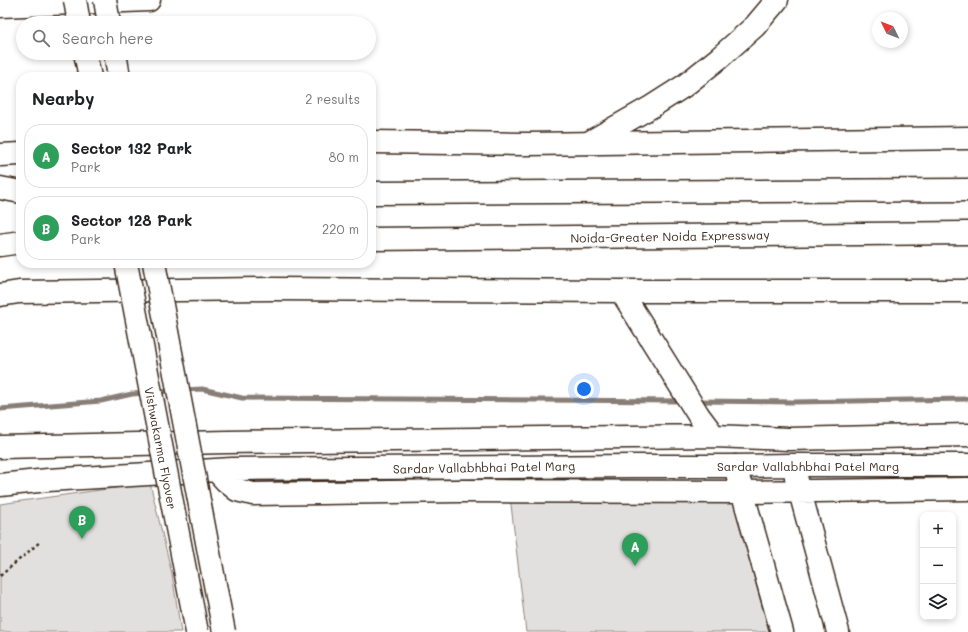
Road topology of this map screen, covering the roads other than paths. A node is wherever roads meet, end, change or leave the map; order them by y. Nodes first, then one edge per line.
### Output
1 (75, 0) edge
2 (104, 0) edge
3 (149, 0) edge
4 (777, 0) edge
5 (0, 6) edge
6 (78, 16) edge
7 (107, 16) edge
8 (86, 60) edge
9 (116, 60) edge
10 (89, 72) edge
11 (118, 72) edge
12 (968, 138) edge
13 (376, 142) edge
14 (588, 143) junction
15 (16, 154) edge
16 (0, 155) edge
17 (0, 188) edge
18 (968, 190) edge
19 (16, 191) edge
20 (376, 193) edge
21 (16, 202) edge
22 (0, 203) edge
23 (968, 233) edge
24 (376, 239) edge
25 (16, 243) edge
26 (0, 245) edge
27 (127, 268) edge
28 (155, 268) edge
29 (621, 291) junction
30 (968, 291) edge
31 (0, 295) edge
32 (968, 435) edge
33 (714, 436) junction
34 (0, 447) edge
35 (792, 465) junction
36 (968, 465) edge
37 (735, 466) junction
38 (216, 470) junction
39 (0, 485) edge
40 (968, 489) edge
41 (799, 491) junction
42 (742, 492) junction
43 (197, 632) edge
44 (224, 632) edge
45 (782, 632) edge
46 (838, 632) edge

1 - 6 main road, bridge
2 - 7 main road, bridge
3 - 5 main road
4 - 14 main road
8 - 10 main road
9 - 11 main road
12 - 14 main road
13 - 14 main road
15 - 16 main road
17 - 19 main road
18 - 20 main road
21 - 22 main road
23 - 24 main road, Noida-Greater Noida Expressway
25 - 26 main road
27 - 43 main road, Vishwakarma Flyover, bridge
28 - 44 main road, bridge
29 - 30 main road
29 - 31 main road
29 - 33 main road
32 - 33 main road
33 - 34 main road
35 - 36 main road, Sardar Vallabhbhai Patel Marg
35 - 37 main road, Sardar Vallabhbhai Patel Marg
35 - 41 main road
37 - 38 main road, Sardar Vallabhbhai Patel Marg
37 - 42 main road
38 - 39 main road, Sardar Vallabhbhai Patel Marg
38 - 42 main road
40 - 41 main road
41 - 42 main road
41 - 46 main road
42 - 45 main road

